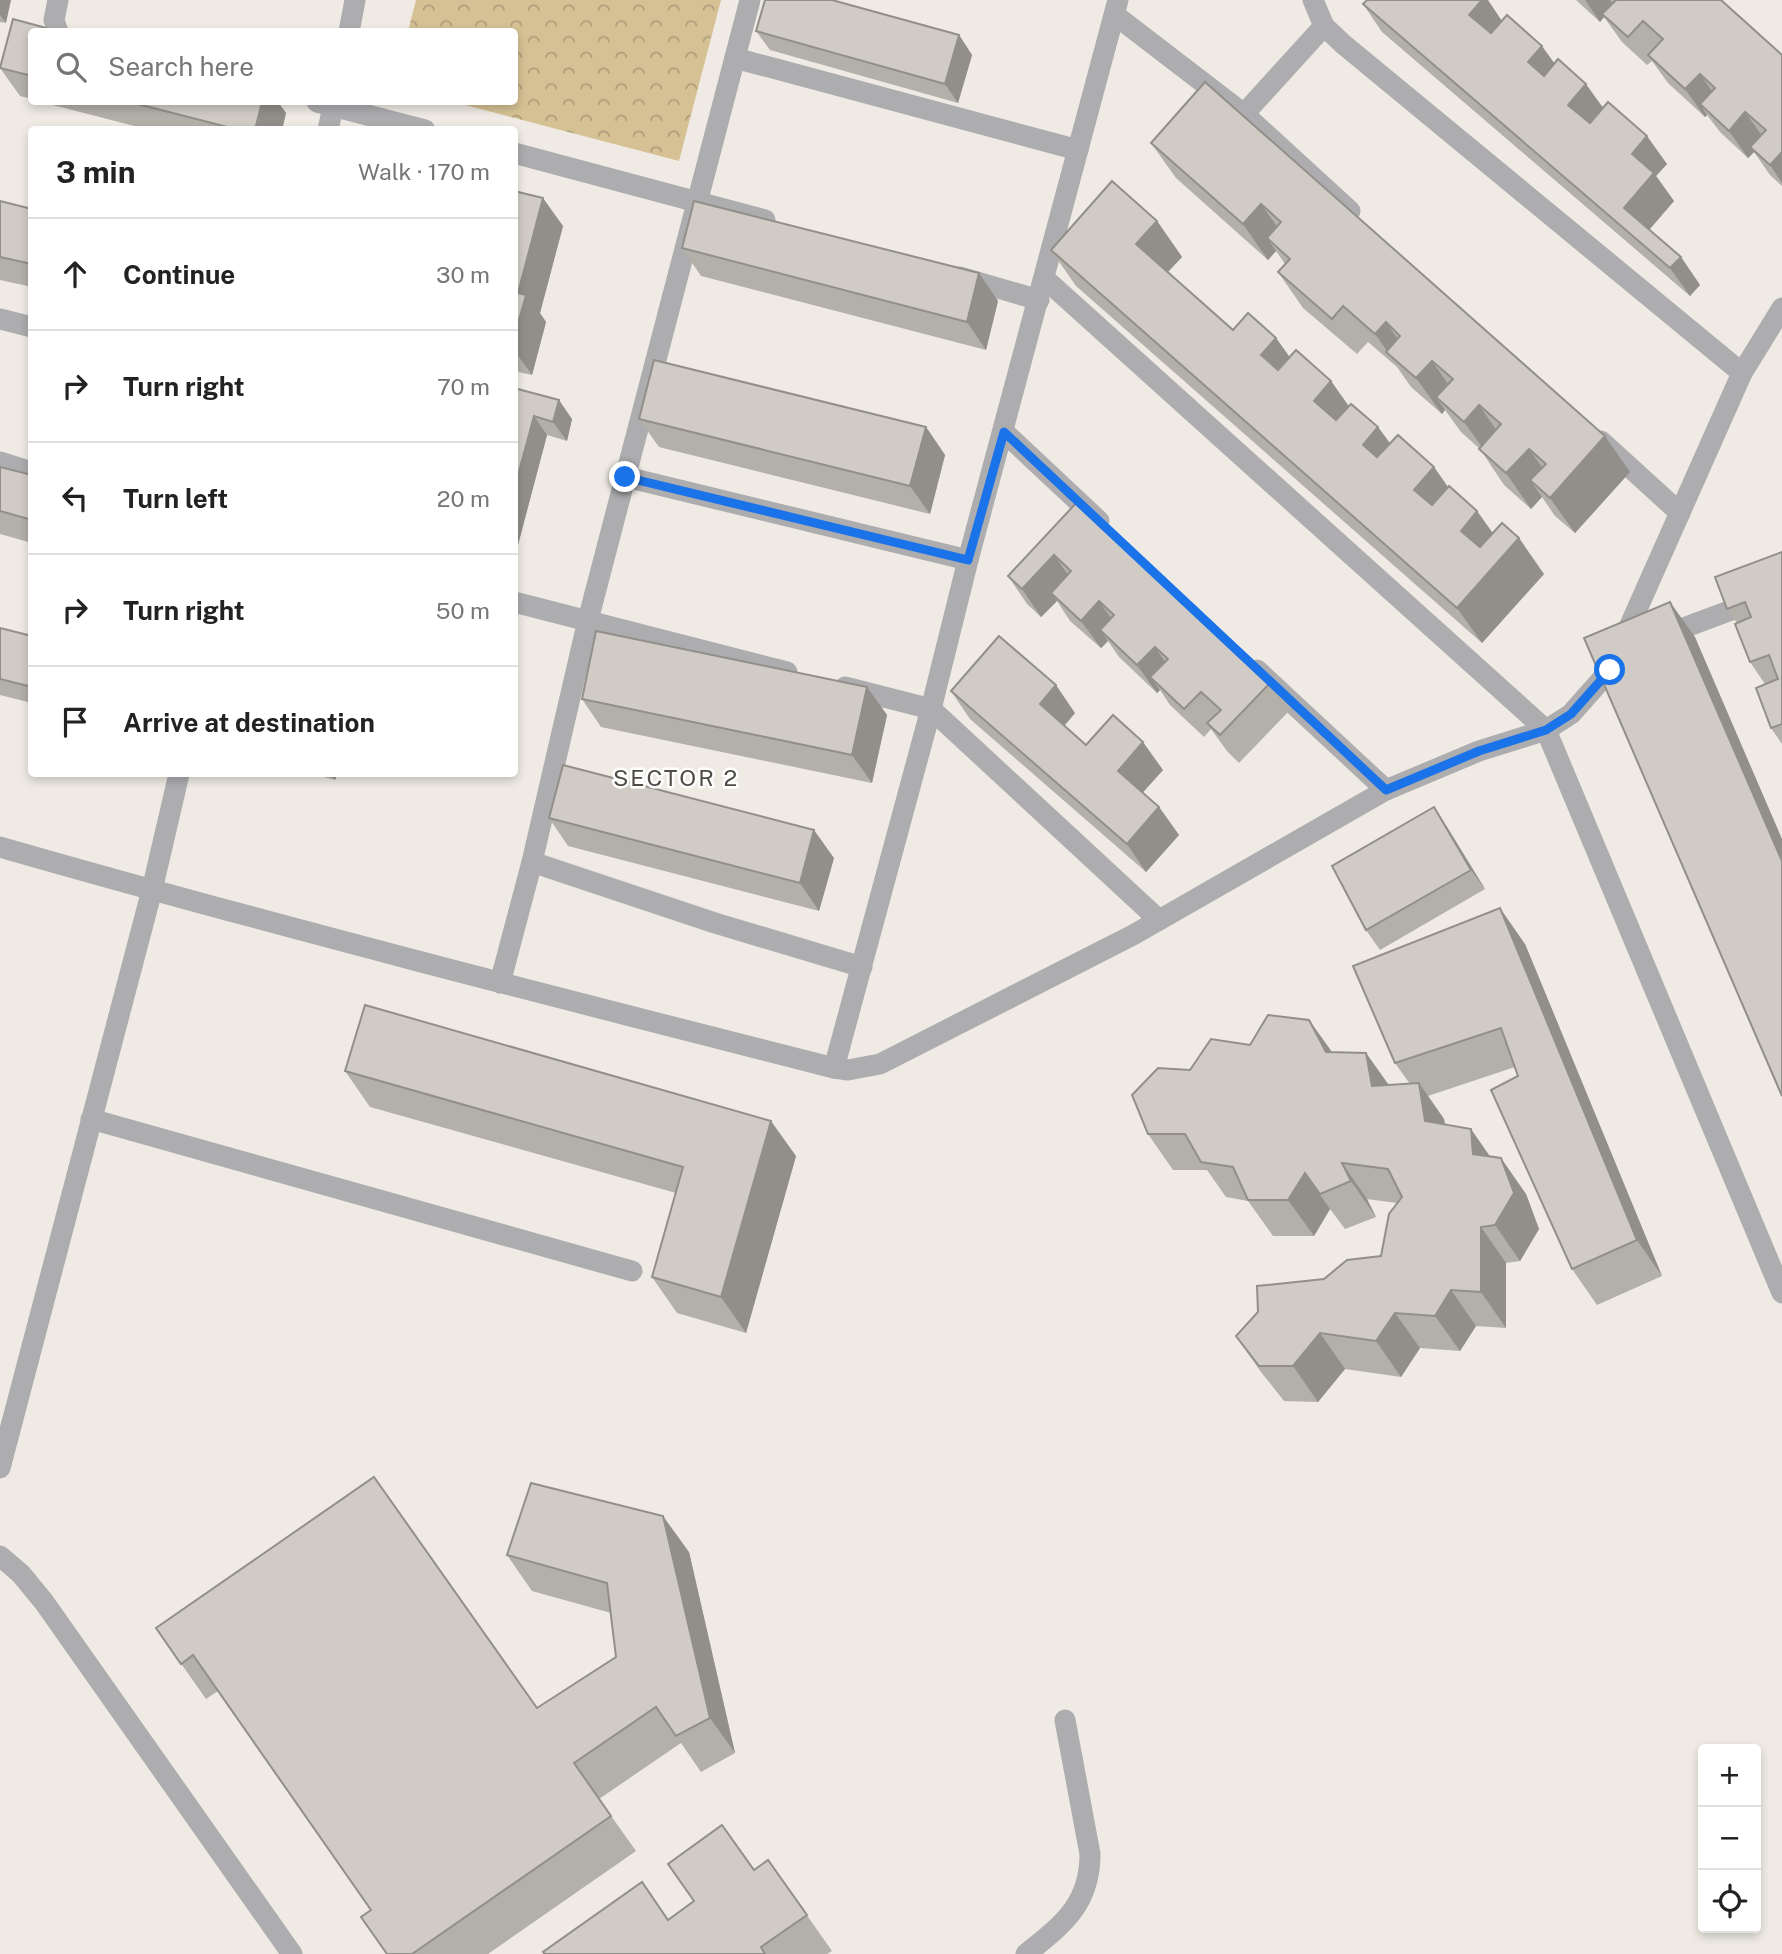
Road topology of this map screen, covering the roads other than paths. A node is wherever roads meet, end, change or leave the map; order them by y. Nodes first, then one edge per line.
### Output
1 (58, 0) edge
2 (355, 0) edge
3 (750, 0) edge
4 (1313, 0) edge
5 (1116, 7) edge
6 (1324, 26) junction
7 (57, 28) edge
8 (350, 28) edge
9 (735, 58) junction
10 (328, 105) edge
11 (335, 105) edge
12 (1244, 114) junction
13 (328, 126) edge
14 (411, 126) edge
15 (1078, 150) junction
16 (518, 154) edge
17 (698, 200) junction
18 (1365, 225) edge
19 (790, 227) edge
20 (934, 269) edge
21 (1044, 278) junction
22 (1039, 300) junction
23 (1782, 308) edge
24 (0, 319) edge
25 (28, 326) edge
26 (1742, 373) junction
27 (1588, 429) edge
28 (1004, 432) junction
29 (0, 462) edge
30 (28, 471) edge
31 (625, 477) junction
32 (1680, 513) junction
33 (1114, 536) edge
34 (968, 560) junction
35 (1782, 591) edge
36 (518, 603) edge
37 (588, 620) junction
38 (1617, 653) junction
39 (1245, 659) edge
40 (931, 709) junction
41 (1546, 730) junction
42 (178, 777) edge
43 (1386, 790) junction
44 (0, 847) edge
45 (532, 862) junction
46 (152, 890) junction
47 (1159, 920) junction
48 (862, 967) junction
49 (500, 983) junction
50 (834, 1068) junction
51 (91, 1119) junction
52 (632, 1271) dead end
53 (1782, 1293) edge
54 (0, 1468) edge
55 (0, 1556) edge
56 (1065, 1720) dead end
57 (292, 1954) edge
58 (1026, 1954) edge

1 - 7 street
2 - 8 street
3 - 9 street
4 - 6 street
5 - 12 street
5 - 15 street
6 - 12 street
6 - 26 street
9 - 15 street
9 - 17 street
10 - 13 street
11 - 14 street
12 - 18 street
15 - 21 street
16 - 17 street
17 - 19 street
17 - 31 street
20 - 22 street
21 - 22 street
21 - 41 street
22 - 28 street
23 - 26 street
24 - 25 street
26 - 32 street
27 - 32 street
28 - 33 street
28 - 34 street
29 - 30 street
31 - 34 street
31 - 37 street
32 - 38 street
34 - 40 street
35 - 38 street
36 - 37 street
37 - 40 street
37 - 45 street
38 - 41 street
39 - 43 street
40 - 47 street
40 - 48 street
41 - 43 street
41 - 53 street
42 - 46 street
43 - 47 street
44 - 46 street
45 - 48 street
45 - 49 street
46 - 49 street
46 - 51 street
47 - 50 street
48 - 50 street
49 - 50 street
51 - 52 street
51 - 54 street
55 - 57 street
56 - 58 street

